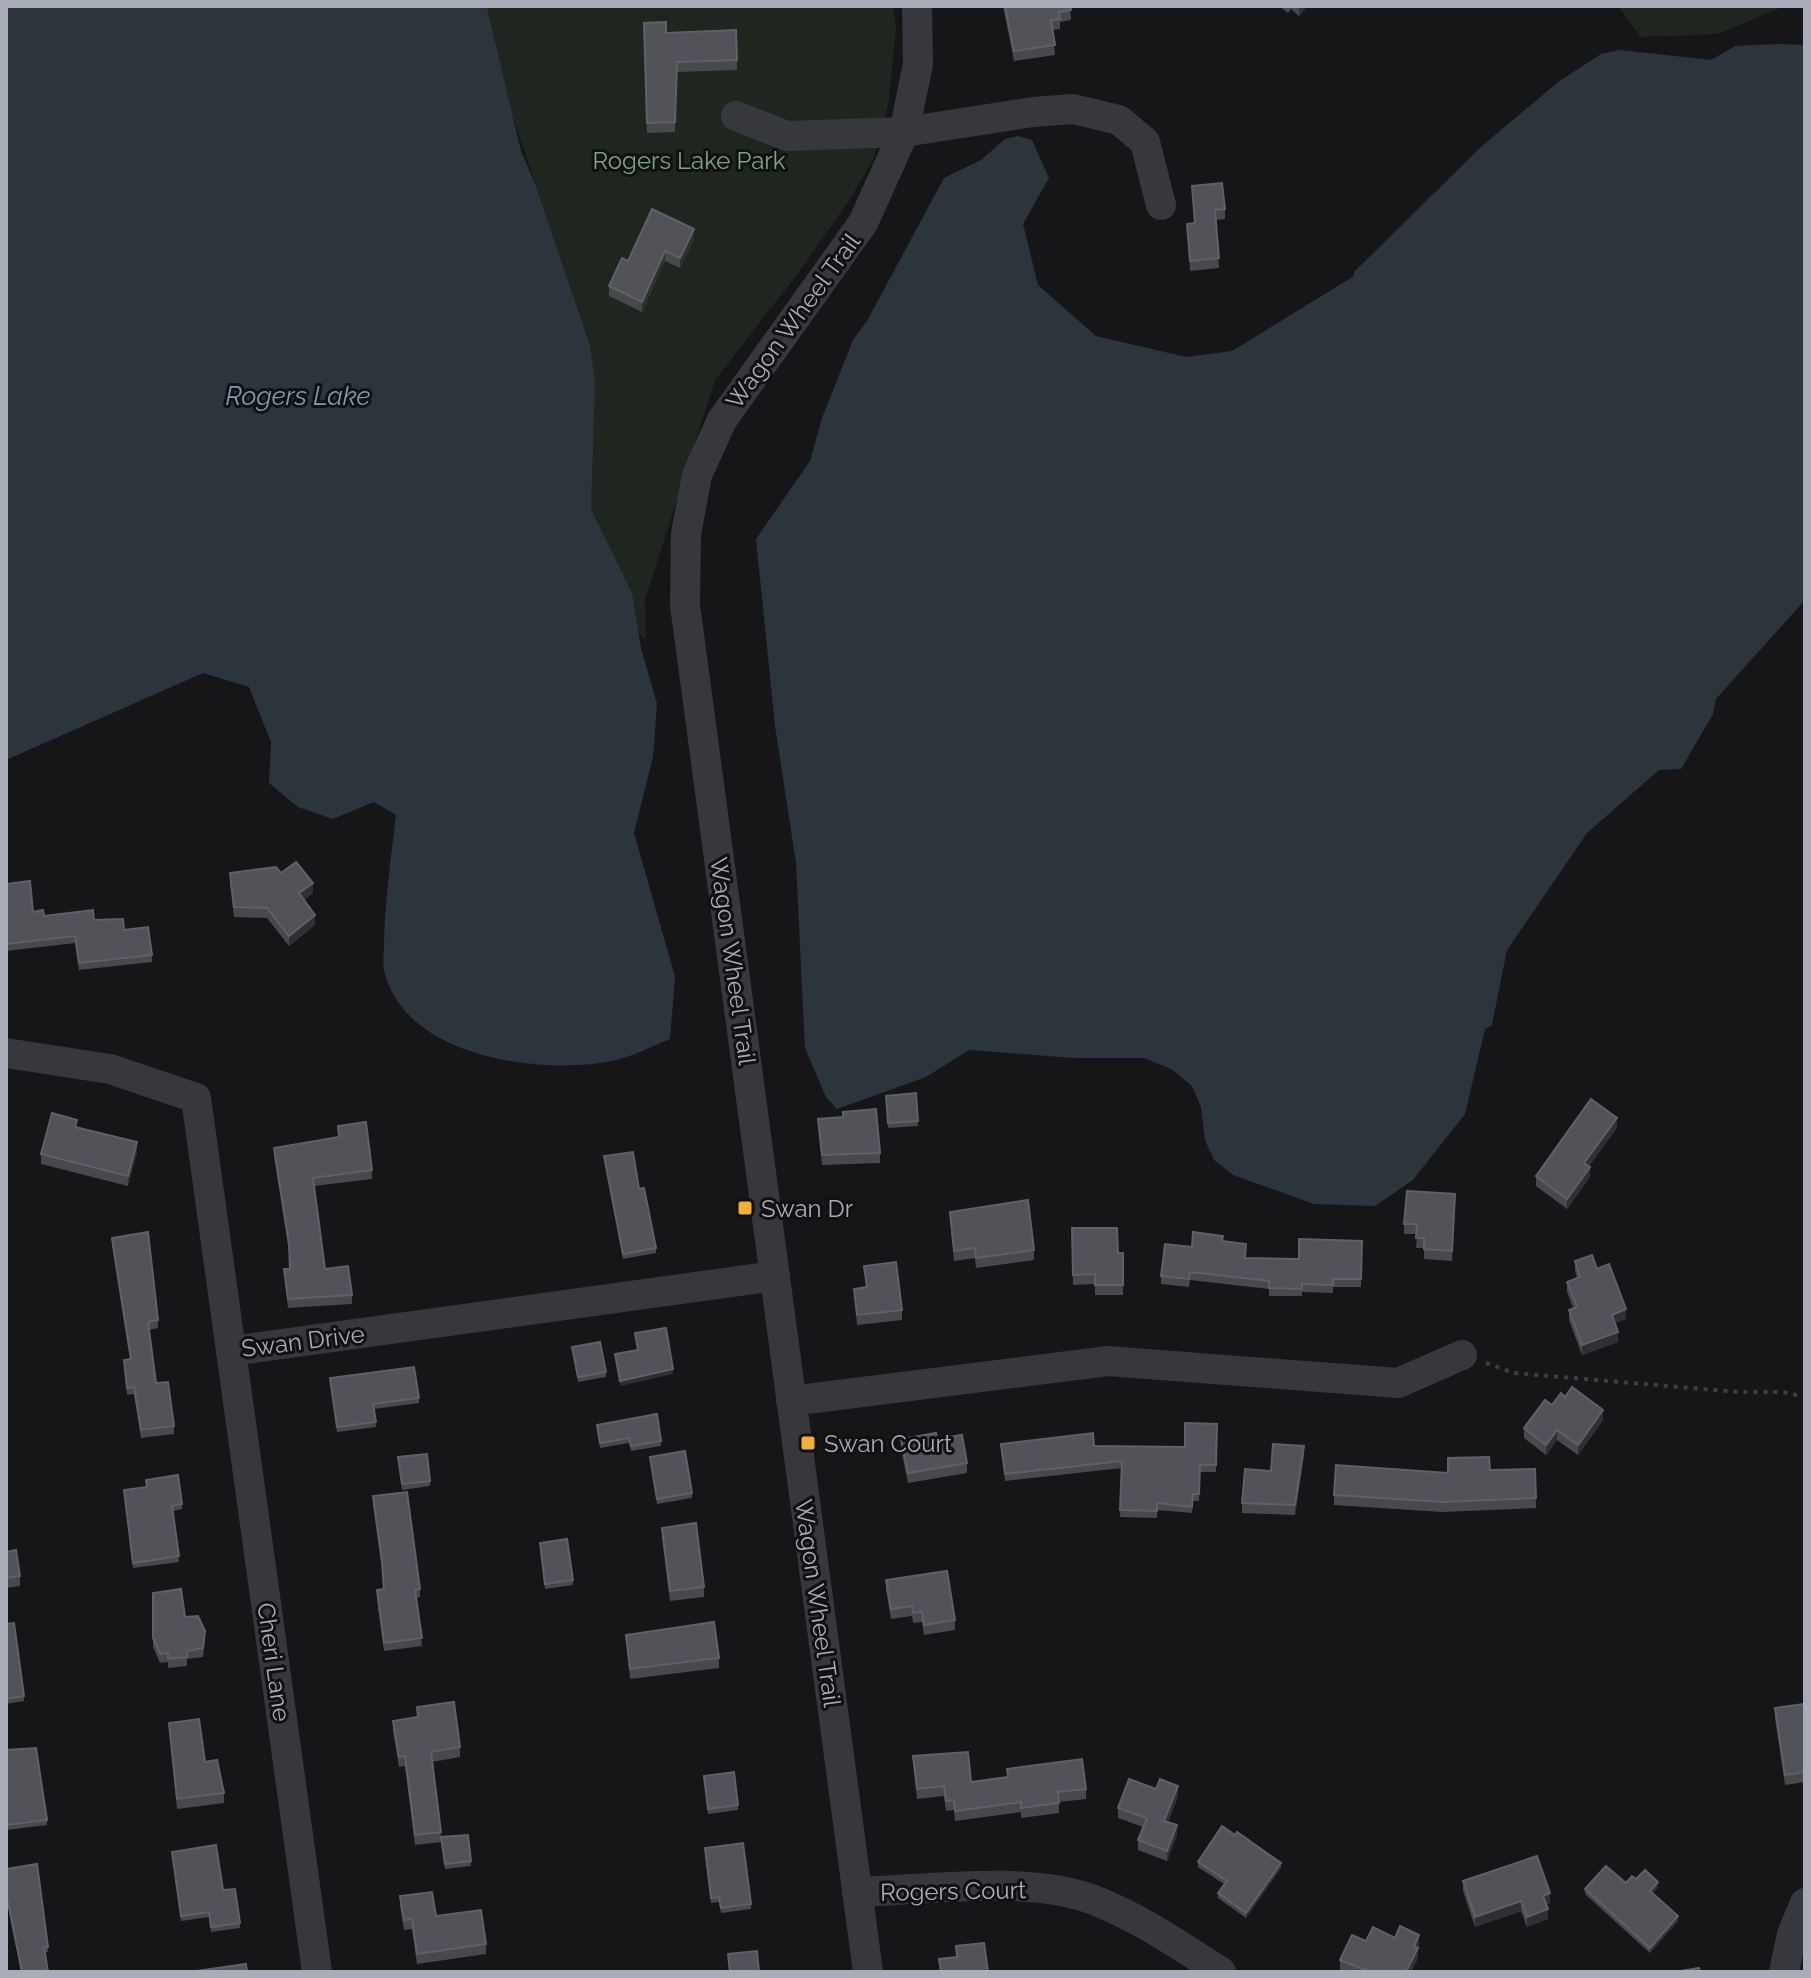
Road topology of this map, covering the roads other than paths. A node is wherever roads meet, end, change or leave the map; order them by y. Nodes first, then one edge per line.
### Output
1 (917, 6) edge
2 (736, 116) dead end
3 (904, 132) junction
4 (1161, 205) dead end
5 (6, 1053) edge
6 (775, 1276) junction
7 (231, 1351) junction
8 (1462, 1355) road end
9 (791, 1401) junction
10 (857, 1892) junction
11 (1805, 1903) edge
12 (317, 1972) edge
13 (868, 1972) edge
14 (1221, 1972) edge
15 (1784, 1972) edge

1 - 3 street, Wagon Wheel Trail
2 - 3 street
3 - 4 street
3 - 6 street, Wagon Wheel Trail
5 - 7 street, Swan Drive
6 - 7 street, Swan Drive
6 - 9 street, Wagon Wheel Trail
7 - 12 street, Cheri Lane
8 - 9 street
9 - 10 street, Wagon Wheel Trail
10 - 13 street, Wagon Wheel Trail
10 - 14 street, Rogers Court
11 - 15 street

